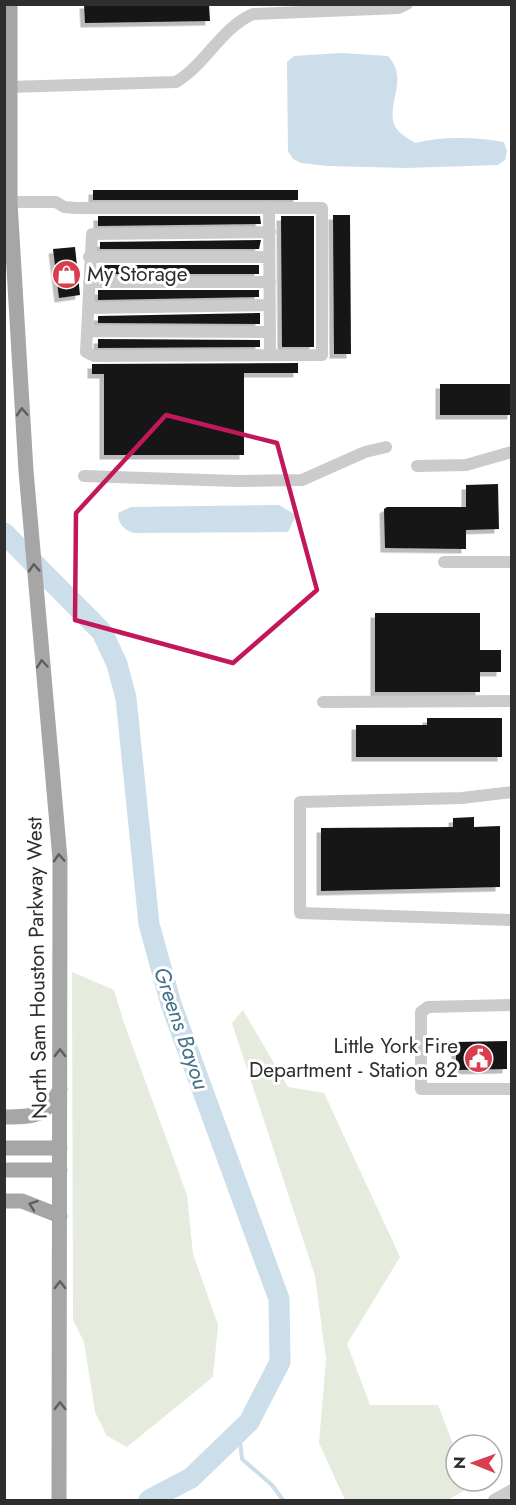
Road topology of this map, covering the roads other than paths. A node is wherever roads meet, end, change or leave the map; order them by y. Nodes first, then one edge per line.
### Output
1 (10, 4) edge
2 (407, 4) edge
3 (326, 8) edge
4 (9, 87) junction
5 (10, 202) junction
6 (269, 207) junction
7 (270, 232) junction
8 (270, 256) junction
9 (89, 257) junction
10 (89, 282) junction
11 (270, 282) junction
12 (270, 305) junction
13 (88, 308) junction
14 (87, 331) junction
15 (270, 332) junction
16 (270, 355) junction
17 (386, 447) dead end
18 (512, 452) edge
19 (417, 466) dead end
20 (84, 476) dead end
21 (444, 562) dead end
22 (512, 562) edge
23 (512, 701) edge
24 (323, 702) dead end
25 (512, 792) edge
26 (512, 920) edge
27 (512, 1005) edge
28 (60, 1088) junction
29 (512, 1089) edge
30 (4, 1117) edge
31 (4, 1148) edge
32 (60, 1148) junction
33 (4, 1170) edge
34 (60, 1170) junction
35 (4, 1201) edge
36 (60, 1216) junction
37 (512, 1490) edge
38 (59, 1500) edge
39 (495, 1500) edge

1 - 4 main road, North Sam Houston Parkway West
2 - 3 lane
3 - 4 lane
4 - 5 main road, North Sam Houston Parkway West
5 - 6 lane
28 -> 5 main road, North Sam Houston Parkway West
6 - 7 lane
6 - 16 lane
7 - 8 lane
7 - 9 lane
8 - 9 lane
8 - 11 lane
9 - 10 lane
10 - 11 lane
10 - 13 lane
11 - 12 lane
12 - 13 lane
12 - 15 lane
13 - 14 lane
14 - 15 lane
14 - 16 lane
15 - 16 lane
17 - 20 lane
18 - 19 lane
21 - 22 lane
23 - 24 lane
25 - 26 lane
27 - 29 lane
28 - 30 main road
28 - 32 main road, North Sam Houston Parkway West
31 - 32 main road
32 - 34 main road, North Sam Houston Parkway West
33 - 34 main road
34 - 36 main road, North Sam Houston Parkway West
36 -> 35 main road
38 -> 36 main road, North Sam Houston Parkway West
37 - 39 lane

